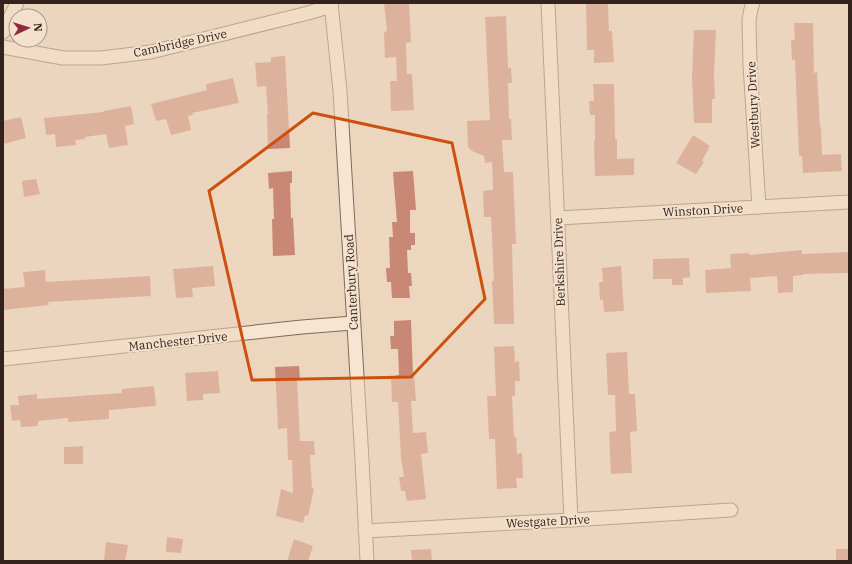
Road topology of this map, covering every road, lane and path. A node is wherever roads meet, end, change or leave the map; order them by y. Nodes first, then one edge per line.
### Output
1 (17, 3) edge
2 (548, 3) edge
3 (753, 3) edge
4 (331, 4) edge
5 (3, 32) edge
6 (3, 47) edge
7 (849, 202) edge
8 (759, 207) junction
9 (558, 218) junction
10 (353, 323) junction
11 (3, 359) edge
12 (731, 510) dead end
13 (571, 520) junction
14 (365, 530) junction
15 (367, 561) edge

1 - 5 street
2 - 9 street, Berkshire Drive
3 - 8 street, Westbury Drive
4 - 6 street, Cambridge Drive
4 - 10 street, Canterbury Road
7 - 8 street, Winston Drive
8 - 9 street, Winston Drive
9 - 13 street, Berkshire Drive
10 - 11 street, Manchester Drive
10 - 14 street, Canterbury Road
12 - 13 street, Westgate Drive
13 - 14 street, Westgate Drive
14 - 15 street, Canterbury Road

